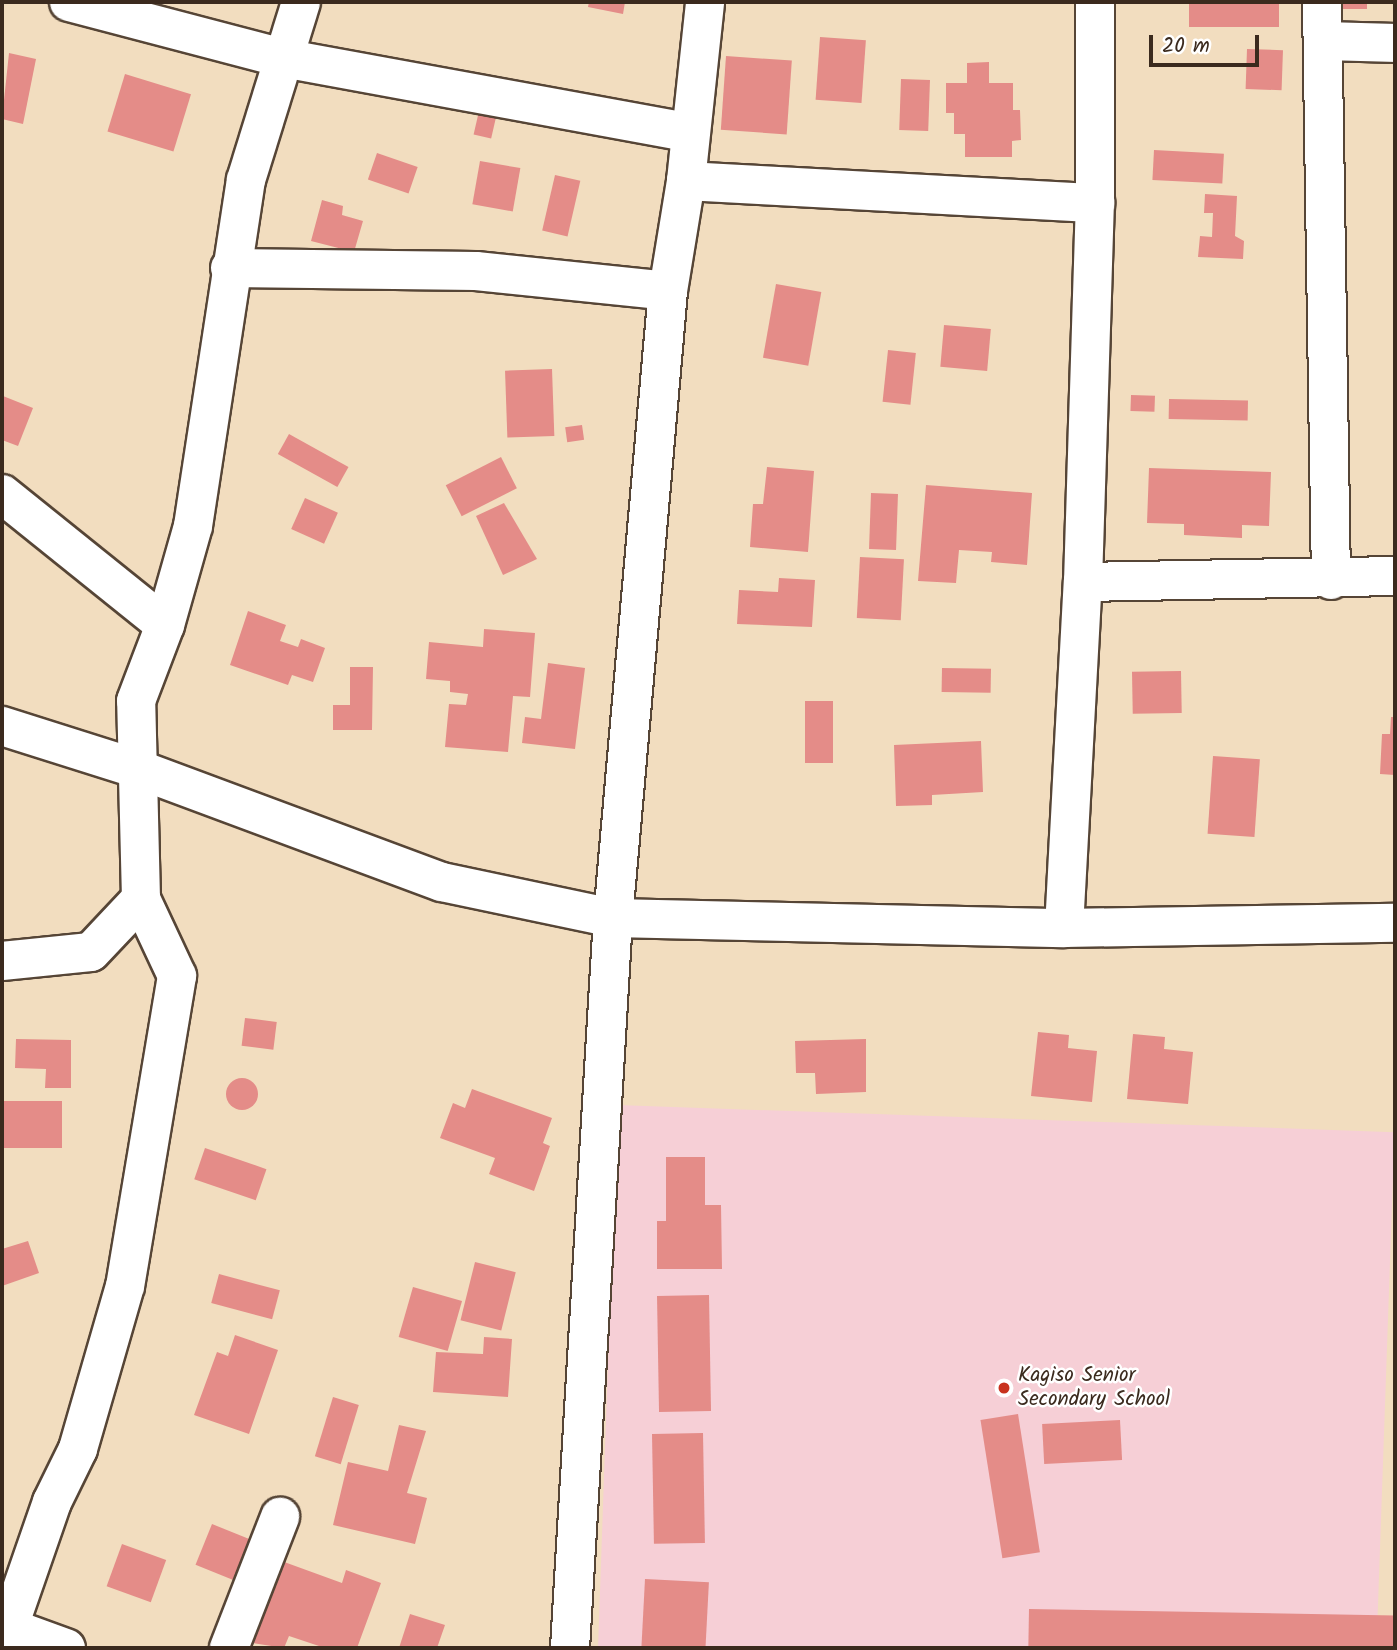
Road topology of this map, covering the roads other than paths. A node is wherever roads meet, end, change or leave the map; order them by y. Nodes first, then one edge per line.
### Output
1 (69, 2) edge
2 (301, 2) edge
3 (705, 2) edge
4 (1095, 2) edge
5 (1322, 2) edge
6 (1325, 41) junction
7 (1395, 43) edge
8 (284, 58) junction
9 (688, 132) junction
10 (686, 181) junction
11 (1095, 204) junction
12 (229, 268) junction
13 (668, 291) junction
14 (2, 494) edge
15 (1395, 576) edge
16 (1331, 580) junction
17 (1083, 582) junction
18 (165, 625) junction
19 (2, 726) edge
20 (135, 768) junction
21 (141, 900) junction
22 (613, 918) junction
23 (1395, 923) edge
24 (1064, 928) junction
25 (2, 961) edge
26 (281, 1517) dead end
27 (5, 1626) edge
28 (66, 1648) edge
29 (229, 1648) edge
30 (570, 1648) edge

1 - 8 street
2 - 8 street
3 - 9 street
4 - 11 street
5 - 6 street
6 - 7 street
6 - 16 street
8 - 9 street
8 - 12 street
9 - 10 street
10 - 11 street
10 - 13 street
11 - 17 street
12 - 13 street
12 - 18 street
13 - 22 street
14 - 18 street
15 - 16 street
16 - 17 street
17 - 24 street
18 - 20 street
19 - 20 street
20 - 21 street
20 - 22 street
21 - 25 street
21 - 27 street
22 - 24 street
22 - 30 street
23 - 24 street
26 - 29 street
27 - 28 street

